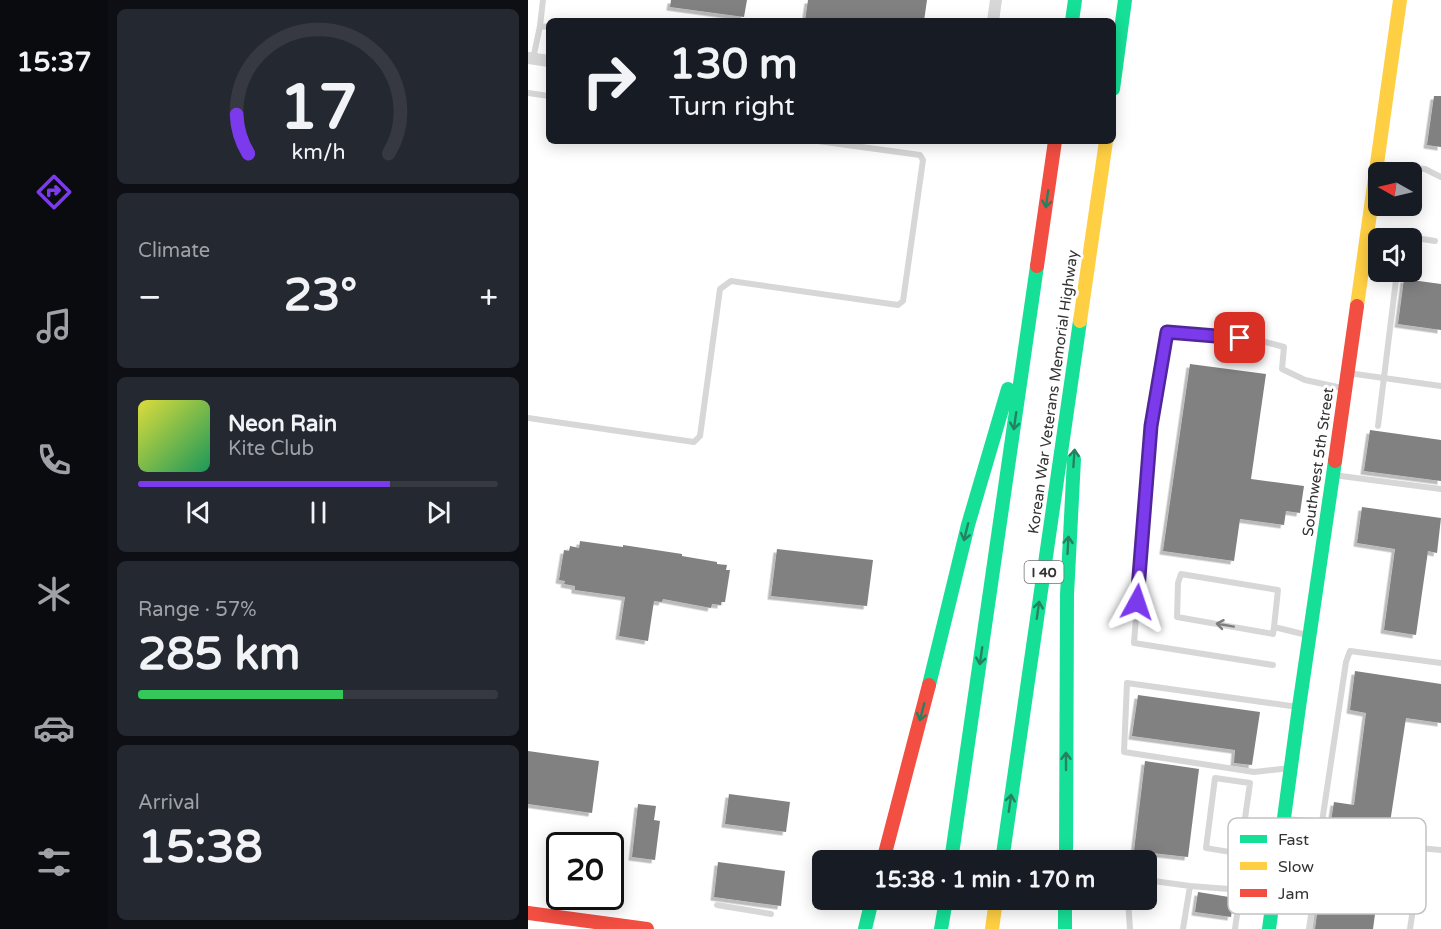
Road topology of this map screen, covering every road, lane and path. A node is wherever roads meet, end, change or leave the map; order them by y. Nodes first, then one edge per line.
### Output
1 (543, 0) edge
2 (996, 0) edge
3 (1075, 0) edge
4 (1125, 0) edge
5 (1400, 0) edge
6 (993, 18) edge
7 (1072, 18) edge
8 (540, 26) junction
9 (546, 27) edge
10 (531, 58) edge
11 (546, 60) edge
12 (1116, 67) edge
13 (528, 93) edge
14 (546, 96) edge
15 (840, 144) edge
16 (1055, 144) edge
17 (1106, 144) edge
18 (1377, 162) edge
19 (1422, 169) edge
20 (1441, 177) edge
21 (1369, 216) edge
22 (1367, 231) joint
23 (1422, 239) edge
24 (1435, 241) dead end
25 (1396, 282) edge
26 (1086, 284) junction
27 (1029, 322) junction
28 (1347, 373) junction
29 (1384, 378) junction
30 (1441, 386) edge
31 (1345, 388) junction
32 (528, 418) edge
33 (1378, 426) dead end
34 (1333, 475) junction
35 (1441, 489) edge
36 (1273, 630) junction
37 (1310, 635) junction
38 (1441, 663) edge
39 (1273, 665) dead end
40 (1299, 707) junction
41 (1291, 768) junction
42 (1245, 818) edge
43 (1285, 818) edge
44 (1323, 818) edge
45 (1426, 849) edge
46 (886, 850) edge
47 (953, 850) edge
48 (1004, 850) edge
49 (1065, 850) edge
50 (1441, 850) edge
51 (1228, 852) edge
52 (1157, 882) edge
53 (1190, 886) junction
54 (1228, 889) edge
55 (717, 905) dead end
56 (870, 910) edge
57 (944, 910) edge
58 (995, 910) edge
59 (1065, 910) edge
60 (1129, 910) edge
61 (528, 913) edge
62 (771, 914) dead end
63 (1237, 914) edge
64 (1271, 914) edge
65 (1311, 914) edge
66 (1412, 914) edge
67 (942, 925) edge
68 (647, 929) edge
69 (865, 929) edge
70 (992, 929) edge
71 (1065, 929) edge
72 (1130, 929) edge
73 (1184, 929) edge
74 (1235, 929) edge
75 (1269, 929) edge
76 (1309, 929) edge
77 (1410, 929) edge

1 - 8 lane
2 - 6 street
3 - 7 main road
4 - 12 main road
5 - 18 main road, Southwest 5th Street
8 - 9 lane
8 - 10 lane
10 - 11 street
13 - 14 lane
15 - 32 lane
16 -> 27 main road
17 - 26 main road, Korean War Veterans Memorial Highway / I 40
19 - 20 lane
21 - 22 main road, Southwest 5th Street
22 - 28 main road, Southwest 5th Street
23 - 24 lane
25 - 29 lane
48 -> 26 main road, Korean War Veterans Memorial Highway / I 40
49 -> 26 main road
27 -> 46 main road
27 -> 47 main road
28 - 29 lane
28 - 31 main road, Southwest 5th Street
29 - 30 lane
29 - 33 lane
31 - 34 main road, Southwest 5th Street
31 - 39 lane
34 - 35 lane
34 - 37 main road, Southwest 5th Street
36 -> 36 lane
36 - 37 lane
37 - 40 main road, Southwest 5th Street
38 - 44 lane
40 - 41 main road, Southwest 5th Street
40 - 41 lane
41 - 43 main road, Southwest 5th Street
42 - 51 lane
45 - 50 lane
52 - 53 lane
53 - 54 lane
53 - 73 lane
55 - 62 lane
56 - 69 main road
57 - 67 main road
58 - 70 main road
59 - 71 main road
60 - 72 lane
61 - 68 main road
63 - 74 lane
64 - 75 main road, Southwest 5th Street
65 - 76 lane
66 - 77 lane

